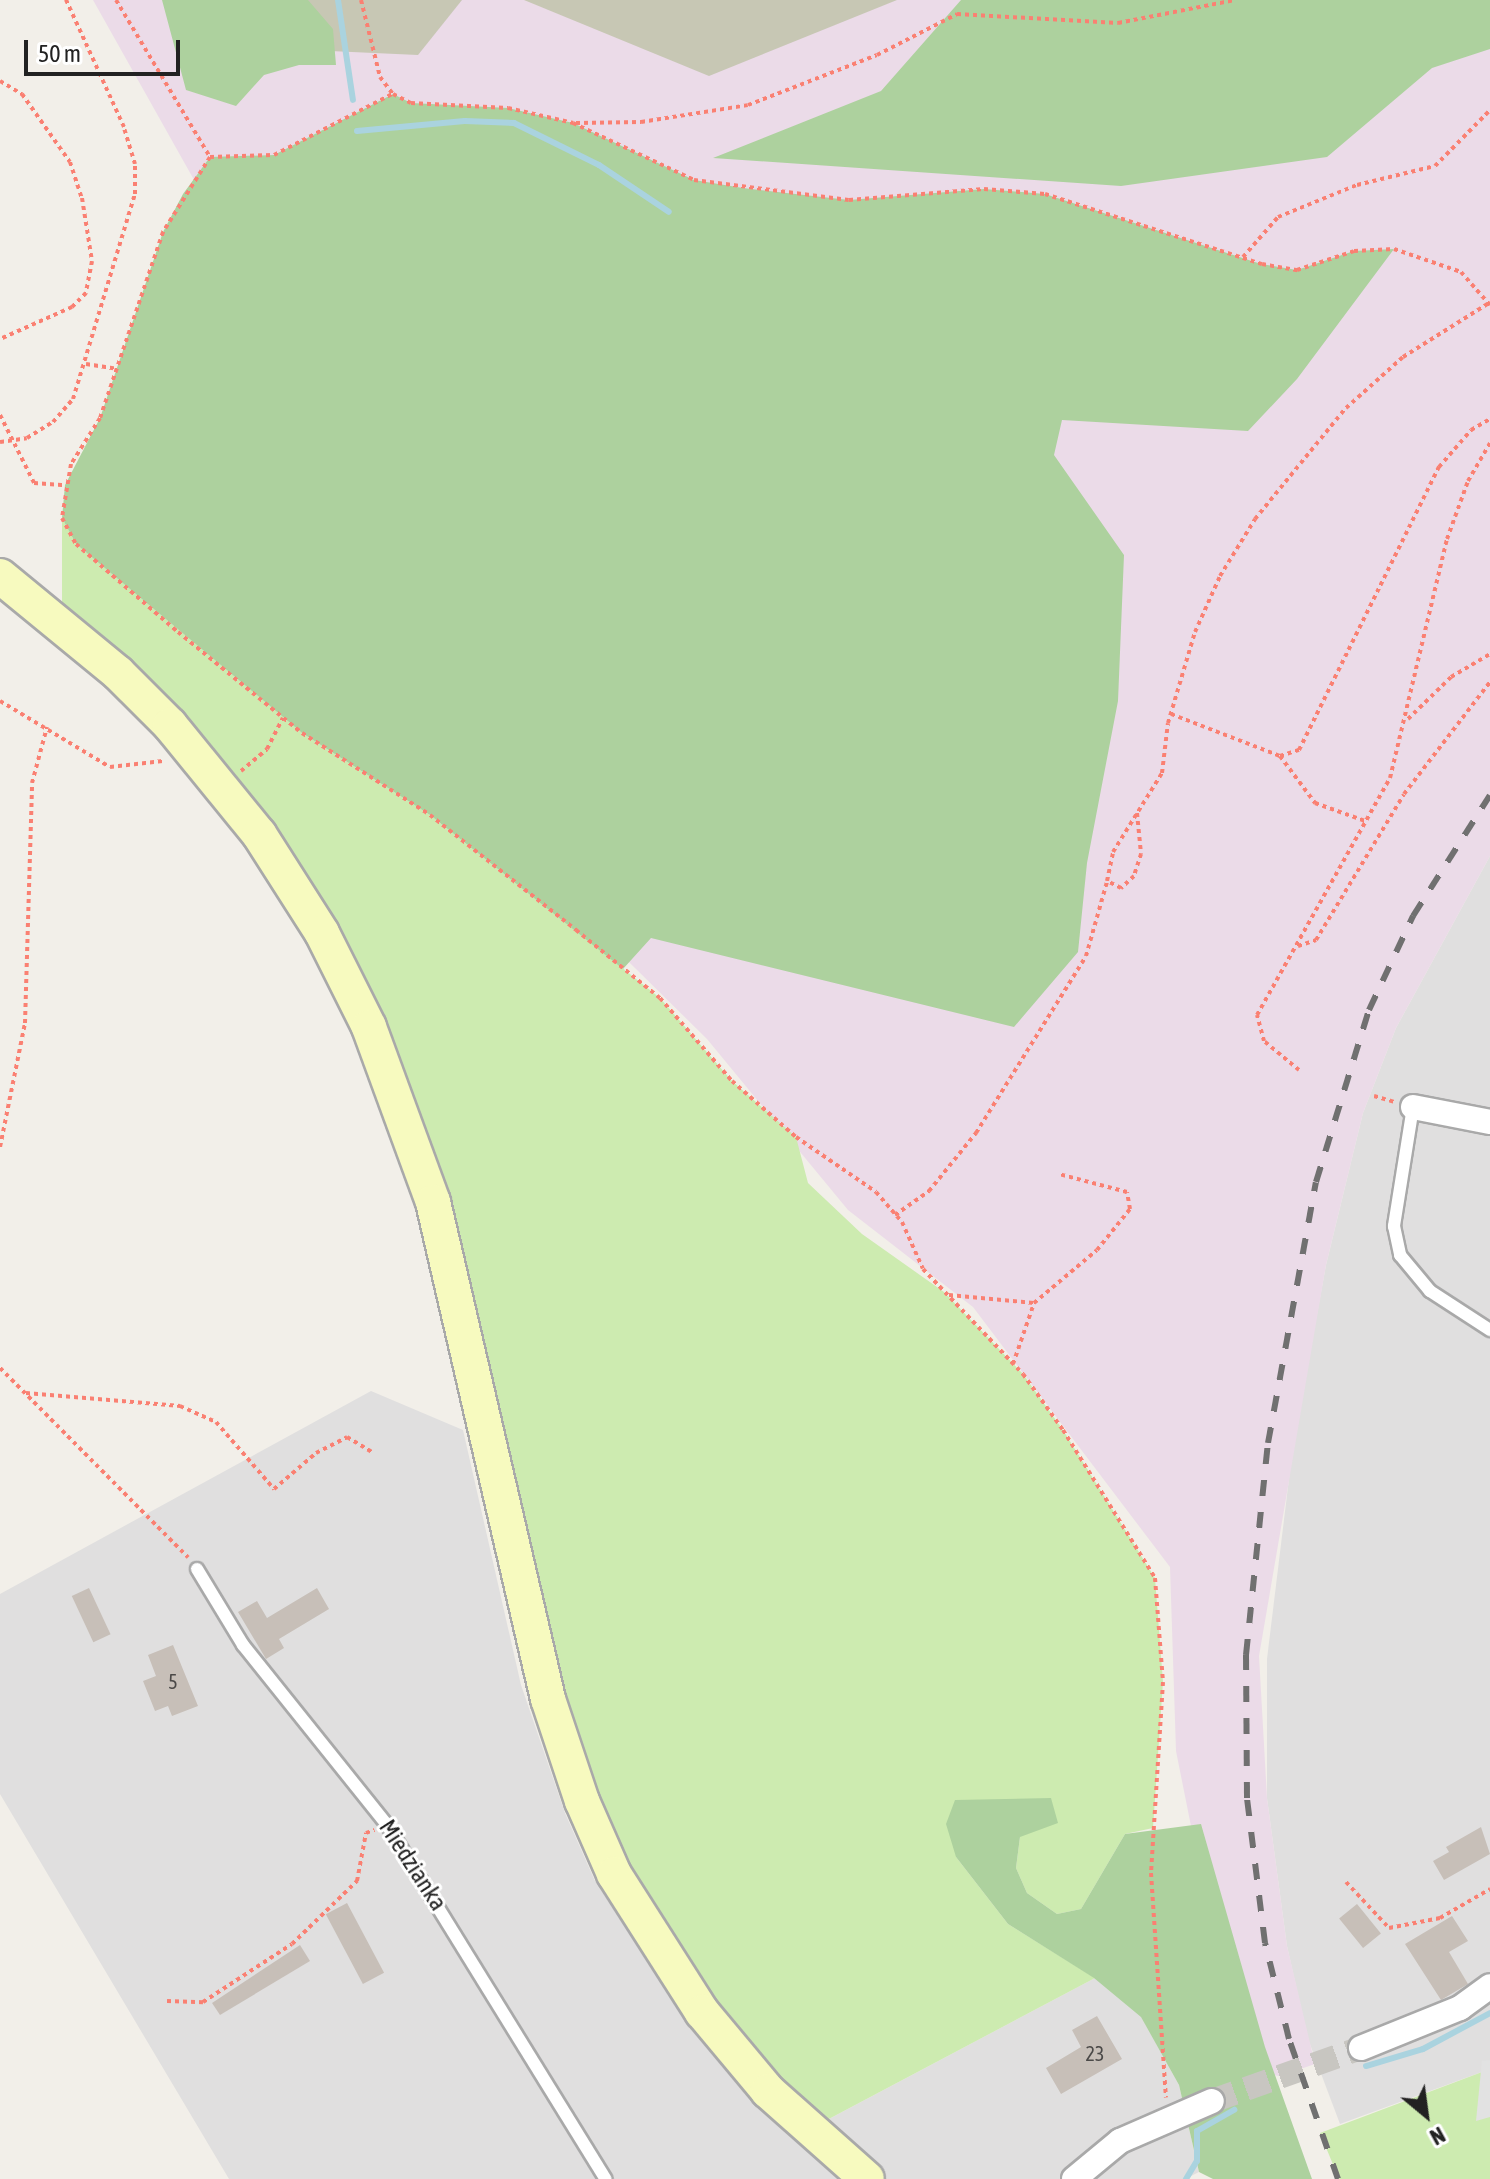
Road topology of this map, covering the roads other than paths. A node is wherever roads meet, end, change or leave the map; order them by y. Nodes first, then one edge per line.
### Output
1 (0, 576) edge
2 (1413, 1107) joint
3 (1490, 1122) edge
4 (1490, 1330) edge
5 (197, 1569) road end
6 (1490, 1986) edge
7 (1361, 2048) tunnel mouth
8 (1212, 2101) tunnel mouth
9 (606, 2179) edge
10 (867, 2179) edge
11 (1074, 2179) edge

1 - 10 main road
2 - 3 street
2 - 4 lane
5 - 9 lane, Miedzianka
6 - 7 street
8 - 11 street

